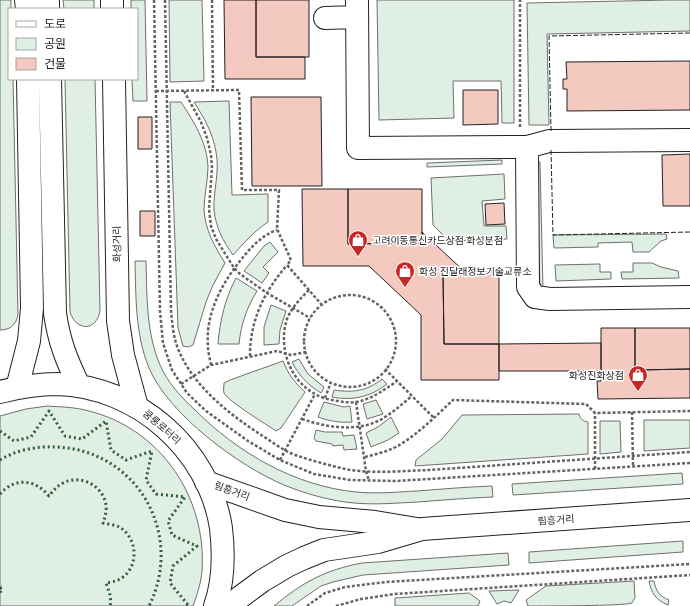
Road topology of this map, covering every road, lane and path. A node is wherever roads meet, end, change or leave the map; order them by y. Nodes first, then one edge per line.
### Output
1 (154, 0) edge
2 (165, 0) edge
3 (212, 0) edge
4 (520, 0) edge
5 (357, 8) edge
6 (326, 18) dead end
7 (28, 80) edge
8 (50, 80) edge
9 (114, 80) edge
10 (156, 91) junction
11 (167, 91) junction
12 (184, 91) junction
13 (213, 91) junction
14 (512, 128) dead end
15 (690, 140) edge
16 (527, 148) junction
17 (277, 230) junction
18 (287, 265) junction
19 (234, 268) junction
20 (309, 290) junction
21 (267, 293) junction
22 (690, 297) edge
23 (322, 304) junction
24 (293, 308) junction
25 (310, 318) junction
26 (306, 352) junction
27 (285, 354) junction
28 (250, 356) junction
29 (211, 365) junction
30 (385, 369) junction
31 (194, 376) junction
32 (397, 381) junction
33 (331, 382) junction
34 (181, 384) junction
35 (79, 386) junction
36 (8, 390) edge
37 (315, 394) junction
38 (412, 396) junction
39 (325, 398) junction
40 (356, 402) junction
41 (137, 406) junction
42 (632, 412) junction
43 (690, 412) edge
44 (595, 413) junction
45 (434, 418) junction
46 (302, 419) junction
47 (360, 426) junction
48 (285, 450) junction
49 (690, 452) edge
50 (633, 456) junction
51 (365, 457) junction
52 (595, 458) junction
53 (280, 460) junction
54 (690, 463) edge
55 (633, 466) junction
56 (595, 469) junction
57 (366, 470) junction
58 (369, 480) junction
59 (206, 482) junction
60 (690, 510) edge
61 (422, 530) junction
62 (690, 564) edge
63 (690, 574) edge
64 (215, 606) edge
65 (228, 606) edge
66 (307, 606) edge
67 (336, 606) edge

1 - 10 path
2 - 11 path
3 - 13 path
4 - 14 path
5 - 6 main road
5 - 16 main road
7 - 36 main road
8 - 35 main road
9 - 41 main road, 화성거리
10 - 11 path
10 - 34 path
11 - 12 path
11 - 31 path
12 - 13 path
12 - 19 path
13 - 17 path
15 - 16 main road
16 - 22 main road
17 - 18 path
17 - 19 path
18 - 20 path
18 - 21 path
19 - 21 path
19 - 29 path
20 - 23 path
20 - 24 path
21 - 24 path
21 - 28 path
23 - 25 path
23 - 30 path
24 - 25 path
24 - 27 path
25 - 26 path
26 - 27 path
26 - 33 path
27 - 28 path
27 - 37 path
28 - 29 path
29 - 31 path
30 - 32 path
30 - 33 path
31 - 34 path
31 - 48 path
32 - 38 path
32 - 40 path
33 - 39 path
34 - 53 path
35 - 36 main road, 쿰룽로터리
35 - 41 main road, 쿰룽로터리
37 - 39 path
37 - 46 path
38 - 45 path
38 - 47 path
39 - 40 path
40 - 47 path
41 - 59 main road, 쿰룽로터리
42 - 43 path
42 - 44 path
42 - 50 path
44 - 45 path
44 - 52 path
45 - 51 path
46 - 47 path
46 - 48 path
47 - 51 path
48 - 53 path
48 - 57 path
49 - 50 path
50 - 52 path
50 - 55 path
51 - 57 path
52 - 56 path
52 - 57 path
53 - 58 path
54 - 55 path
55 - 56 path
56 - 58 path
57 - 58 path
59 - 61 main road, 림흥거리
59 - 64 main road, 쿰룽로터리
60 - 61 main road, 림흥거리
61 - 65 main road, 림흥거리
62 - 66 path
63 - 67 path

